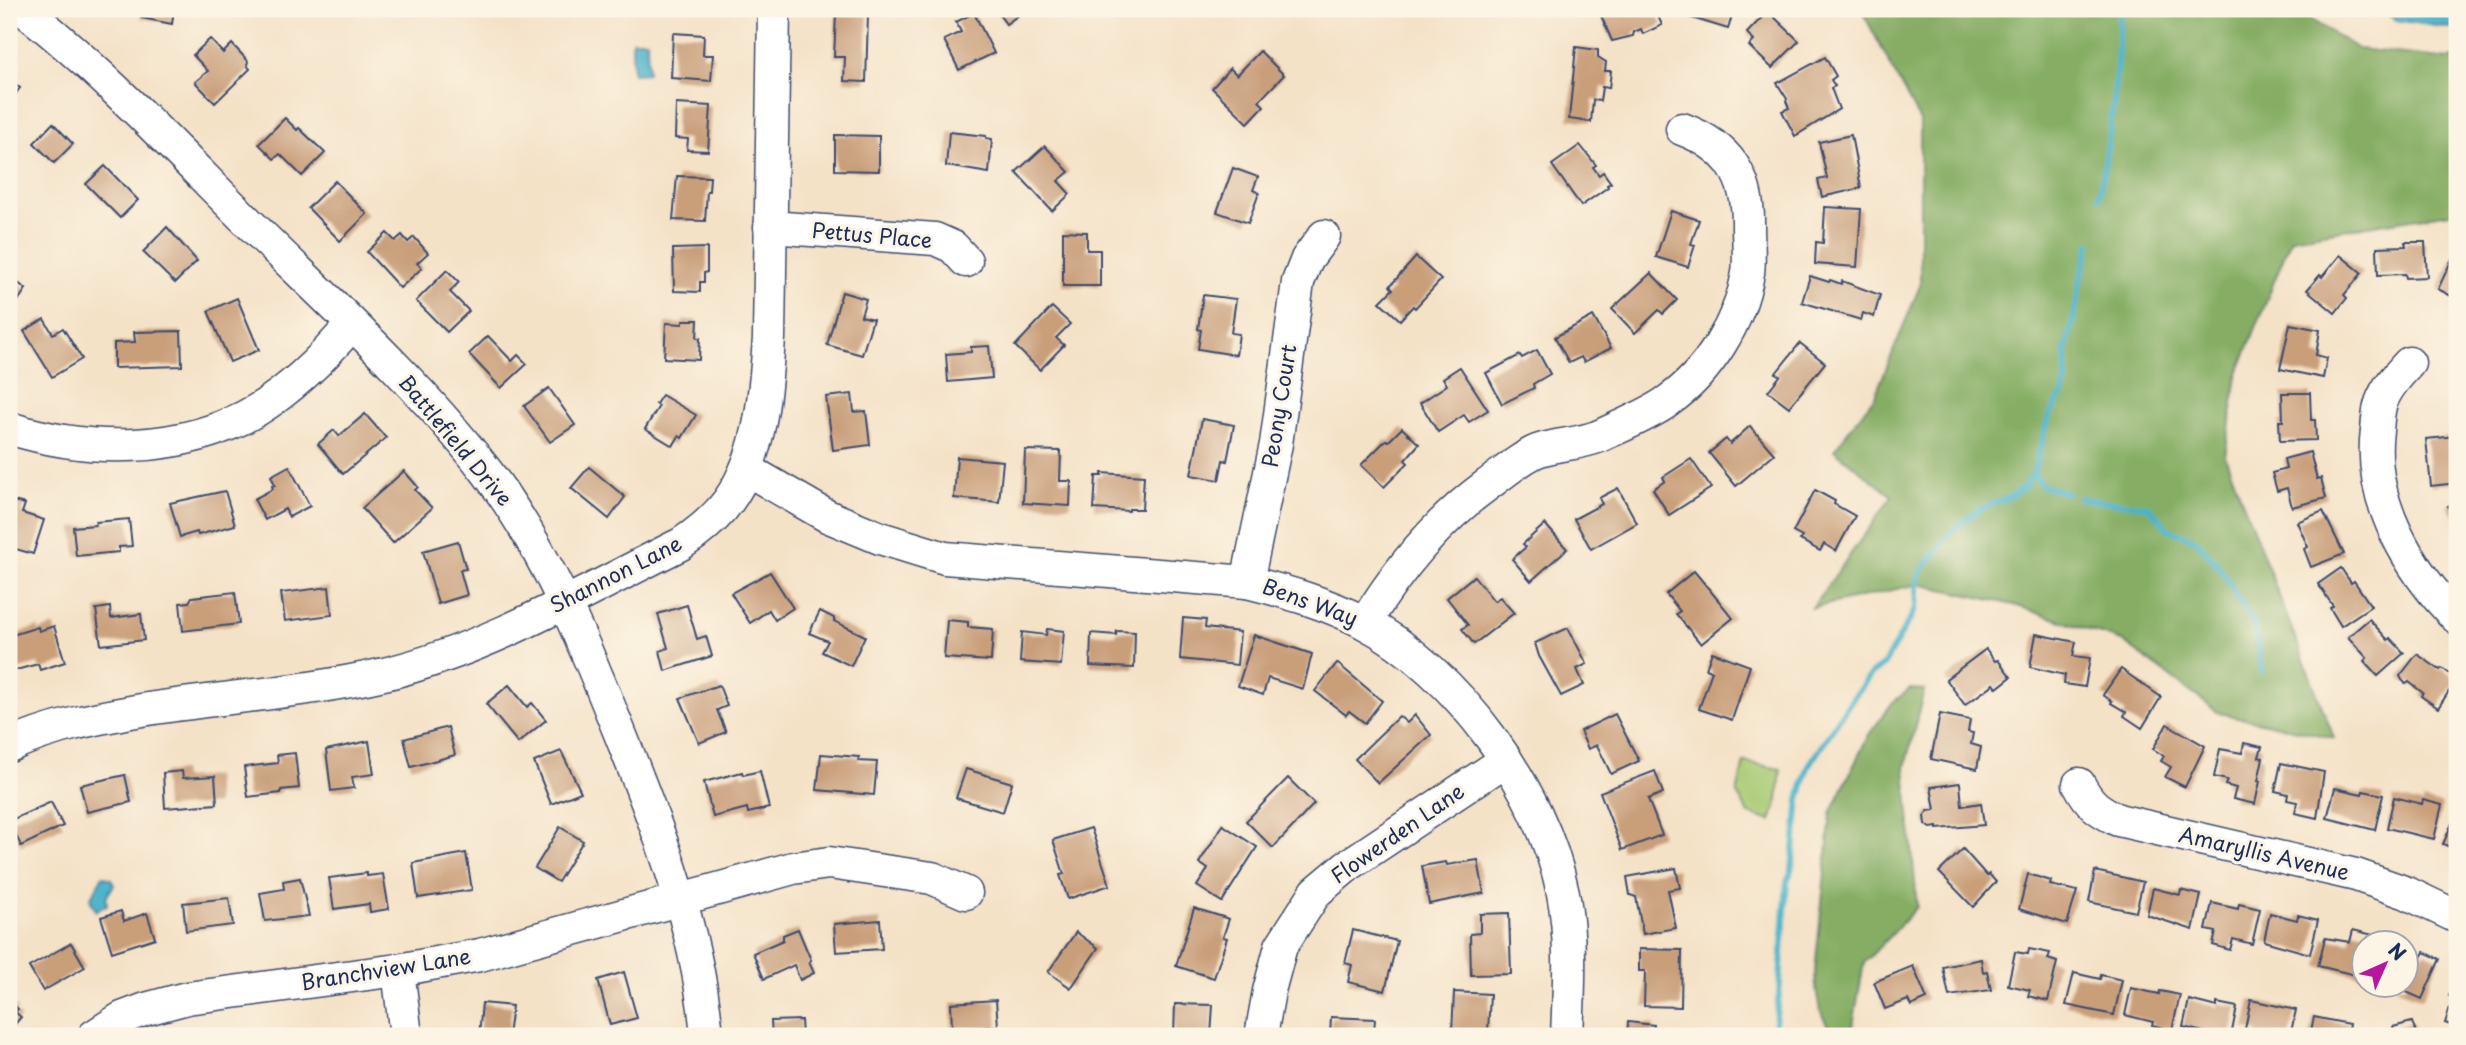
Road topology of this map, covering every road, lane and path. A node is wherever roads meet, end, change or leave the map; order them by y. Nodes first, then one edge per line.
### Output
1 (774, 9) edge
2 (38, 13) edge
3 (1682, 129) dead end
4 (770, 227) junction
5 (1324, 236) dead end
6 (966, 261) dead end
7 (351, 325) junction
8 (2409, 363) dead end
9 (9, 428) edge
10 (746, 469) junction
11 (1247, 582) junction
12 (564, 602) junction
13 (2457, 618) edge
14 (1365, 623) junction
15 (9, 746) edge
16 (1506, 760) junction
17 (2080, 784) dead end
18 (966, 893) dead end
19 (680, 899) junction
20 (2457, 917) edge
21 (398, 970) junction
22 (94, 1036) edge
23 (406, 1036) edge
24 (707, 1036) edge
25 (1262, 1036) edge
26 (1567, 1036) edge

1 - 4 street, Shannon Lane
2 - 7 street, Battlefield Drive
3 - 14 street
4 - 6 street, Pettus Place
4 - 10 street, Shannon Lane
5 - 11 street, Peony Court
7 - 9 street
7 - 12 street, Battlefield Drive
8 - 13 street
10 - 11 street, Bens Way
10 - 12 street, Shannon Lane
11 - 14 street, Bens Way
12 - 15 street, Shannon Lane
12 - 19 street, Battlefield Drive
14 - 16 street, Bens Way
16 - 25 street, Flowerden Lane
16 - 26 street, Bens Way
17 - 20 street, Amaryllis Avenue
18 - 19 street, Branchview Lane
19 - 21 street, Branchview Lane
19 - 24 street, Battlefield Drive
21 - 22 street, Branchview Lane
21 - 23 street

